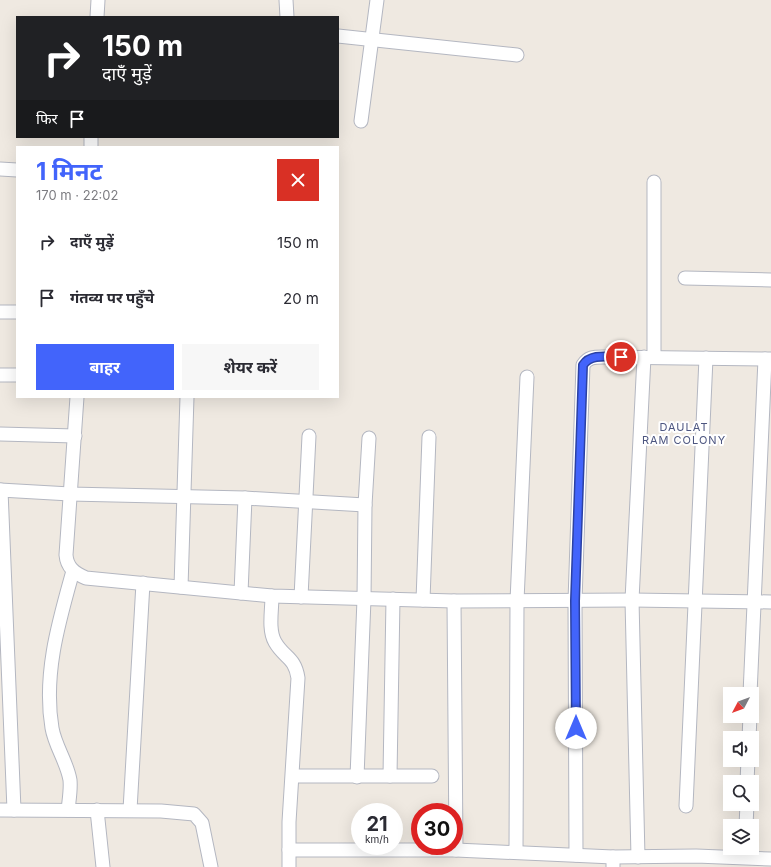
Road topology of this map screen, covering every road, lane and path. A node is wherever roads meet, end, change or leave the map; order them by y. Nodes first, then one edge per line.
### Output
1 (98, 0) edge
2 (286, 0) edge
3 (376, 0) edge
4 (97, 16) edge
5 (287, 16) edge
6 (339, 36) edge
7 (372, 40) junction
8 (517, 55) dead end
9 (361, 121) dead end
10 (0, 169) edge
11 (16, 170) edge
12 (654, 182) dead end
13 (685, 278) dead end
14 (771, 280) edge
15 (0, 312) edge
16 (16, 312) edge
17 (649, 357) junction
18 (706, 358) junction
19 (768, 359) edge
20 (0, 375) edge
21 (16, 375) edge
22 (527, 377) dead end
23 (77, 398) edge
24 (187, 398) edge
25 (0, 434) edge
26 (75, 436) junction
27 (309, 436) dead end
28 (430, 437) dead end
29 (369, 438) dead end
30 (1, 490) edge
31 (70, 494) junction
32 (183, 497) junction
33 (244, 498) junction
34 (305, 502) junction
35 (365, 505) junction
36 (73, 570) junction
37 (143, 583) junction
38 (181, 587) junction
39 (240, 593) junction
40 (272, 596) junction
41 (300, 597) junction
42 (364, 598) junction
43 (393, 599) junction
44 (423, 600) junction
45 (632, 600) junction
46 (454, 601) junction
47 (517, 601) junction
48 (575, 601) junction
49 (696, 601) junction
50 (754, 602) junction
51 (771, 602) edge
52 (750, 687) edge
53 (293, 776) junction
54 (390, 776) junction
55 (432, 776) dead end
56 (357, 777) junction
57 (456, 803) edge
58 (686, 806) dead end
59 (0, 810) edge
60 (14, 810) junction
61 (68, 810) junction
62 (97, 810) junction
63 (130, 810) junction
64 (289, 850) junction
65 (411, 850) edge
66 (463, 850) edge
67 (516, 852) junction
68 (723, 854) edge
69 (576, 855) junction
70 (754, 855) edge
71 (638, 857) junction
72 (771, 859) edge
73 (613, 862) edge
74 (103, 867) edge
75 (211, 867) edge
76 (289, 867) edge

1 - 4 street
2 - 5 street
3 - 7 street
6 - 7 street
7 - 8 street
7 - 9 street
10 - 11 street
12 - 17 street
13 - 14 street
15 - 16 street
17 - 18 street
17 - 45 street
17 - 48 street
18 - 19 street
18 - 49 street
19 - 50 street
20 - 21 street
22 - 47 street
23 - 26 street
24 - 32 street
25 - 26 street
26 - 31 street
27 - 34 street
28 - 44 street
29 - 35 street
30 - 31 street
30 - 60 street
31 - 32 street
31 - 36 street
32 - 33 street
32 - 38 street
33 - 34 street
33 - 39 street
34 - 35 street
34 - 41 street
35 - 42 street
36 - 37 street
36 - 61 street
37 - 38 street
37 - 63 street
38 - 39 street
39 - 40 street
40 - 41 street
40 - 53 street
41 - 42 street
42 - 43 street
42 - 56 street
43 - 44 street
43 - 54 street
44 - 46 street
45 - 48 street
45 - 49 street
45 - 71 street
46 - 47 street
46 - 57 street
47 - 48 street
47 - 67 street
48 - 69 street
49 - 50 street
49 - 58 street
50 - 51 street
50 - 52 street
53 - 56 street
53 - 64 street
54 - 55 street
54 - 56 street
59 - 60 street
60 - 61 street
61 - 62 street
62 - 63 street
62 - 74 street
63 - 75 street
64 - 65 street
64 - 76 street
66 - 67 street
67 - 69 street
68 - 71 street
69 - 73 street
70 - 72 street
71 - 73 street

